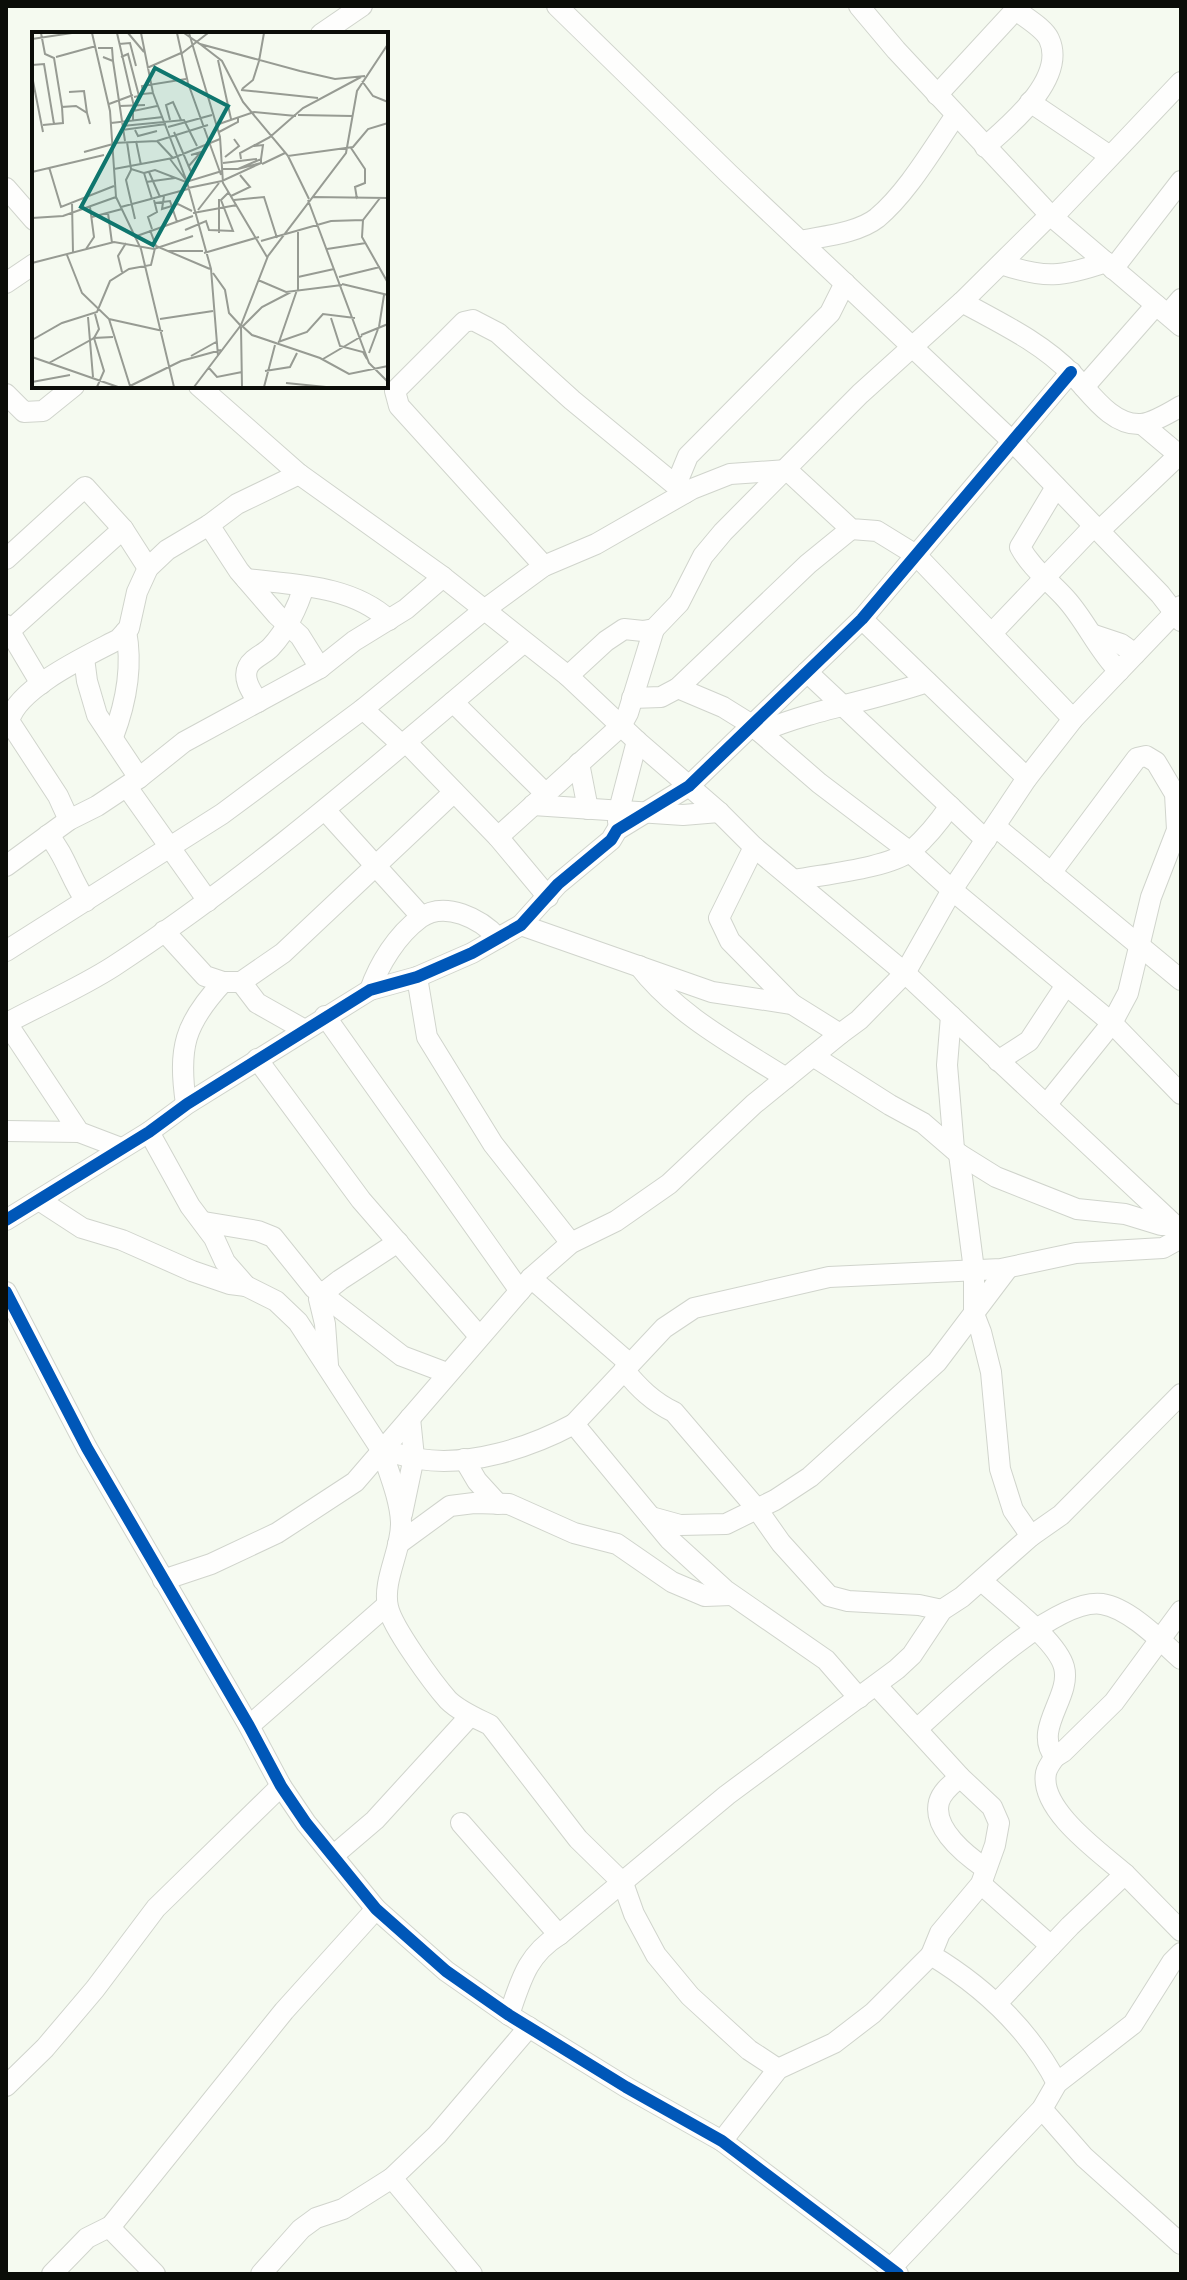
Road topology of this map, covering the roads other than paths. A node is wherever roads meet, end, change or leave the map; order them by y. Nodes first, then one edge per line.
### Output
1 (362, 6) edge
2 (557, 6) edge
3 (859, 6) edge
4 (1018, 8) edge
5 (324, 32) edge
6 (1181, 83) edge
7 (937, 95) junction
8 (1030, 102) junction
9 (956, 115) junction
10 (985, 147) junction
11 (1110, 156) junction
12 (1181, 181) edge
13 (6, 188) edge
14 (1051, 216) junction
15 (32, 218) edge
16 (800, 241) junction
17 (1001, 264) junction
18 (32, 265) edge
19 (1109, 266) junction
20 (6, 283) edge
21 (845, 283) junction
22 (962, 302) junction
23 (1171, 311) edge
24 (913, 347) junction
25 (1077, 380) junction
26 (72, 388) edge
27 (201, 388) edge
28 (6, 394) edge
29 (1181, 406) edge
30 (1142, 424) junction
31 (1012, 441) junction
32 (1180, 454) edge
33 (787, 470) junction
34 (299, 474) junction
35 (1056, 487) junction
36 (681, 489) junction
37 (209, 525) junction
38 (123, 529) junction
39 (851, 529) junction
40 (1097, 529) junction
41 (916, 555) junction
42 (6, 559) edge
43 (544, 566) junction
44 (148, 568) junction
45 (443, 577) junction
46 (1044, 578) junction
47 (246, 579) junction
48 (304, 586) junction
49 (484, 610) junction
50 (1179, 613) edge
51 (862, 619) junction
52 (389, 620) junction
53 (287, 623) junction
54 (654, 629) junction
55 (7, 630) edge
56 (126, 631) junction
57 (992, 633) junction
58 (1094, 635) junction
59 (523, 643) junction
60 (1135, 654) junction
61 (84, 658) junction
62 (320, 668) junction
63 (1119, 671) junction
64 (807, 672) junction
65 (568, 676) junction
66 (927, 682) junction
67 (41, 684) junction
68 (678, 688) junction
69 (632, 698) junction
70 (258, 702) junction
71 (453, 702) junction
72 (841, 705) junction
73 (363, 709) junction
74 (1073, 719) junction
75 (8, 722) edge
76 (621, 726) junction
77 (756, 729) junction
78 (113, 737) junction
79 (637, 741) junction
80 (404, 744) junction
81 (579, 763) junction
82 (1027, 778) junction
83 (133, 783) junction
84 (689, 786) junction
85 (454, 792) junction
86 (539, 800) junction
87 (950, 806) junction
88 (588, 809) junction
89 (325, 810) junction
90 (647, 812) junction
91 (719, 812) junction
92 (69, 820) junction
93 (618, 820) junction
94 (991, 833) junction
95 (48, 835) junction
96 (498, 837) junction
97 (170, 847) junction
98 (754, 847) junction
99 (910, 852) junction
100 (6, 866) edge
101 (376, 866) junction
102 (1051, 873) junction
103 (795, 880) junction
104 (952, 890) junction
105 (548, 897) junction
106 (86, 901) junction
107 (208, 901) junction
108 (421, 916) junction
109 (521, 925) junction
110 (164, 931) junction
111 (498, 938) junction
112 (1139, 946) junction
113 (6, 951) edge
114 (751, 963) junction
115 (639, 966) junction
116 (905, 973) junction
117 (417, 977) junction
118 (1181, 980) edge
119 (232, 982) junction
120 (1066, 985) junction
121 (370, 990) junction
122 (753, 998) junction
123 (792, 1004) junction
124 (325, 1016) junction
125 (951, 1016) junction
126 (6, 1023) edge
127 (1112, 1023) junction
128 (303, 1029) junction
129 (840, 1034) junction
130 (813, 1056) junction
131 (257, 1059) junction
132 (998, 1061) junction
133 (786, 1078) junction
134 (1181, 1094) edge
135 (186, 1104) junction
136 (1046, 1105) junction
137 (6, 1131) edge
138 (79, 1132) junction
139 (149, 1132) junction
140 (121, 1148) junction
141 (956, 1152) junction
142 (39, 1200) junction
143 (6, 1220) edge
144 (204, 1222) junction
145 (1179, 1231) edge
146 (398, 1242) junction
147 (571, 1243) junction
148 (1008, 1268) junction
149 (974, 1270) junction
150 (526, 1284) junction
151 (246, 1286) junction
152 (6, 1292) edge
153 (322, 1294) junction
154 (974, 1314) junction
155 (479, 1336) junction
156 (627, 1367) junction
157 (328, 1369) junction
158 (447, 1373) junction
159 (1181, 1394) edge
160 (410, 1418) junction
161 (574, 1424) junction
162 (382, 1451) junction
163 (414, 1457) junction
164 (464, 1459) junction
165 (498, 1504) junction
166 (757, 1509) junction
167 (651, 1517) junction
168 (401, 1522) junction
169 (1031, 1536) junction
170 (398, 1544) junction
171 (163, 1580) junction
172 (982, 1581) junction
173 (731, 1595) junction
174 (387, 1605) junction
175 (942, 1610) junction
176 (1181, 1611) edge
177 (1036, 1629) junction
178 (1160, 1641) junction
179 (1181, 1659) edge
180 (876, 1685) junction
181 (859, 1698) junction
182 (470, 1716) junction
183 (249, 1726) junction
184 (917, 1729) junction
185 (1055, 1757) junction
186 (960, 1777) junction
187 (281, 1786) junction
188 (461, 1823) dead end
189 (334, 1855) junction
190 (1125, 1874) junction
191 (983, 1877) junction
192 (623, 1883) junction
193 (376, 1909) junction
194 (1181, 1931) edge
195 (559, 1935) junction
196 (1051, 1946) junction
197 (1181, 1953) edge
198 (931, 1955) junction
199 (998, 2002) junction
200 (509, 2015) junction
201 (529, 2027) junction
202 (778, 2069) junction
203 (1057, 2083) junction
204 (6, 2086) edge
205 (1042, 2109) junction
206 (722, 2141) junction
207 (392, 2178) junction
208 (111, 2226) junction
209 (1181, 2244) edge
210 (893, 2272) edge
211 (52, 2274) edge
212 (155, 2274) edge
213 (261, 2274) edge
214 (472, 2274) edge

1 - 5 street
2 - 16 street
3 - 7 street
4 - 7 street
4 - 8 street
6 - 11 street
7 - 9 street
8 - 10 street
8 - 11 street
9 - 10 street
9 - 16 street
10 - 14 street
11 - 14 street
12 - 19 street
13 - 15 street
14 - 17 street
14 - 19 street
16 - 21 street
17 - 19 street
17 - 22 street
18 - 20 street
19 - 23 street
21 - 24 street
21 - 36 street
22 - 24 street
22 - 25 street
23 - 25 street
24 - 31 street
24 - 33 street
25 - 30 street
25 - 31 street
26 - 28 street
27 - 34 street
29 - 30 street
30 - 32 street
31 - 35 street
31 - 41 street
32 - 40 street
33 - 36 street
33 - 39 street
33 - 54 street
34 - 37 street
34 - 45 street
35 - 40 street
35 - 46 street
36 - 43 street
36 - 43 street
37 - 44 street
37 - 47 street
38 - 42 street
38 - 44 street
38 - 55 street
39 - 41 street
39 - 68 street
40 - 46 street
40 - 50 street
41 - 51 street
41 - 57 street
43 - 49 street
44 - 56 street
45 - 49 street
45 - 52 street
46 - 57 street
46 - 58 street
47 - 48 street
47 - 53 street
48 - 52 street
48 - 53 street
49 - 59 street
49 - 73 street
50 - 60 street
51 - 64 street
51 - 66 street
52 - 62 street
53 - 62 street
53 - 70 street
54 - 65 street
54 - 69 street
55 - 67 street
56 - 61 street
56 - 78 street
57 - 74 street
58 - 60 street
58 - 63 street
59 - 65 street
59 - 71 street
60 - 63 street
61 - 67 street
61 - 78 street
62 - 70 street
63 - 74 street
64 - 72 street
64 - 77 street
65 - 76 street
66 - 72 street
66 - 82 street
67 - 75 street
68 - 69 street
68 - 77 street
69 - 76 street
70 - 83 street
71 - 80 street
71 - 86 street
72 - 77 street
72 - 87 street
73 - 80 street
73 - 97 street
74 - 82 street
75 - 92 street
76 - 79 street
76 - 81 street
77 - 84 street
77 - 99 street
78 - 83 street
79 - 84 street
79 - 93 street
80 - 85 street
80 - 89 street
81 - 86 street
81 - 88 street
82 - 94 street
83 - 92 street
83 - 97 street
84 - 90 street
84 - 91 street
85 - 96 street
85 - 101 street
86 - 88 street
86 - 96 street
87 - 94 street
87 - 99 street
88 - 93 street
89 - 101 street
89 - 107 street
90 - 91 street
90 - 93 street
91 - 98 street
92 - 95 street
93 - 105 street
94 - 102 street
94 - 104 street
95 - 100 street
95 - 106 street
96 - 105 street
97 - 106 street
97 - 107 street
98 - 103 street
98 - 114 street
99 - 103 street
99 - 104 street
101 - 108 street
101 - 119 street
102 - 112 street
102 - 112 street
103 - 116 street
104 - 116 street
104 - 120 street
105 - 109 street
106 - 113 street
107 - 110 street
108 - 111 street
108 - 121 street
109 - 111 street
109 - 115 street
110 - 119 street
110 - 126 street
111 - 117 street
112 - 118 street
112 - 127 street
114 - 122 street
114 - 123 street
115 - 122 street
115 - 133 street
116 - 125 street
116 - 129 street
117 - 121 street
117 - 147 street
119 - 128 street
119 - 135 street
120 - 127 street
120 - 132 street
121 - 124 street
122 - 123 street
123 - 129 street
124 - 128 street
124 - 150 street
125 - 132 street
125 - 141 street
126 - 138 street
127 - 134 street
127 - 136 street
128 - 131 street
129 - 130 street
130 - 133 street
130 - 141 street
131 - 135 street
131 - 146 street
132 - 136 street
133 - 147 street
135 - 139 street
136 - 145 street
137 - 138 street
138 - 140 street
139 - 140 street
139 - 144 street
140 - 142 street
141 - 145 street
141 - 149 street
142 - 143 street
142 - 151 street
144 - 151 street
144 - 153 street
145 - 148 street
146 - 153 street
146 - 155 street
147 - 150 street
148 - 149 street
148 - 154 street
149 - 154 street
149 - 156 street
150 - 155 street
150 - 156 street
151 - 157 street
152 - 171 street
153 - 157 street
153 - 158 street
154 - 166 street
154 - 169 street
155 - 158 street
156 - 161 street
156 - 166 street
157 - 162 street
158 - 160 street
159 - 169 street
160 - 162 street
160 - 163 street
161 - 164 street
161 - 167 street
162 - 163 street
162 - 168 street
162 - 171 street
163 - 164 street
163 - 168 street
164 - 165 street
165 - 170 street
165 - 173 street
166 - 167 street
166 - 175 street
167 - 173 street
168 - 170 street
169 - 172 street
170 - 174 street
171 - 183 street
172 - 175 street
172 - 177 street
173 - 181 street
174 - 182 street
174 - 183 street
175 - 180 street
176 - 178 street
177 - 178 street
177 - 184 street
177 - 185 street
178 - 179 street
178 - 185 street
180 - 181 street
180 - 184 street
181 - 192 street
182 - 189 street
182 - 192 street
183 - 187 street
184 - 186 street
185 - 190 street
186 - 191 street
186 - 191 street
187 - 189 street
187 - 204 street
188 - 195 street
189 - 193 street
190 - 194 street
190 - 196 street
191 - 196 street
191 - 198 street
192 - 195 street
192 - 202 street
193 - 200 street
193 - 208 street
195 - 200 street
196 - 199 street
197 - 203 street
198 - 199 street
198 - 202 street
199 - 203 street
200 - 201 street
201 - 206 street
201 - 207 street
202 - 206 street
203 - 205 street
205 - 209 street
205 - 210 street
206 - 210 street
207 - 213 street
207 - 214 street
208 - 211 street
208 - 212 street

